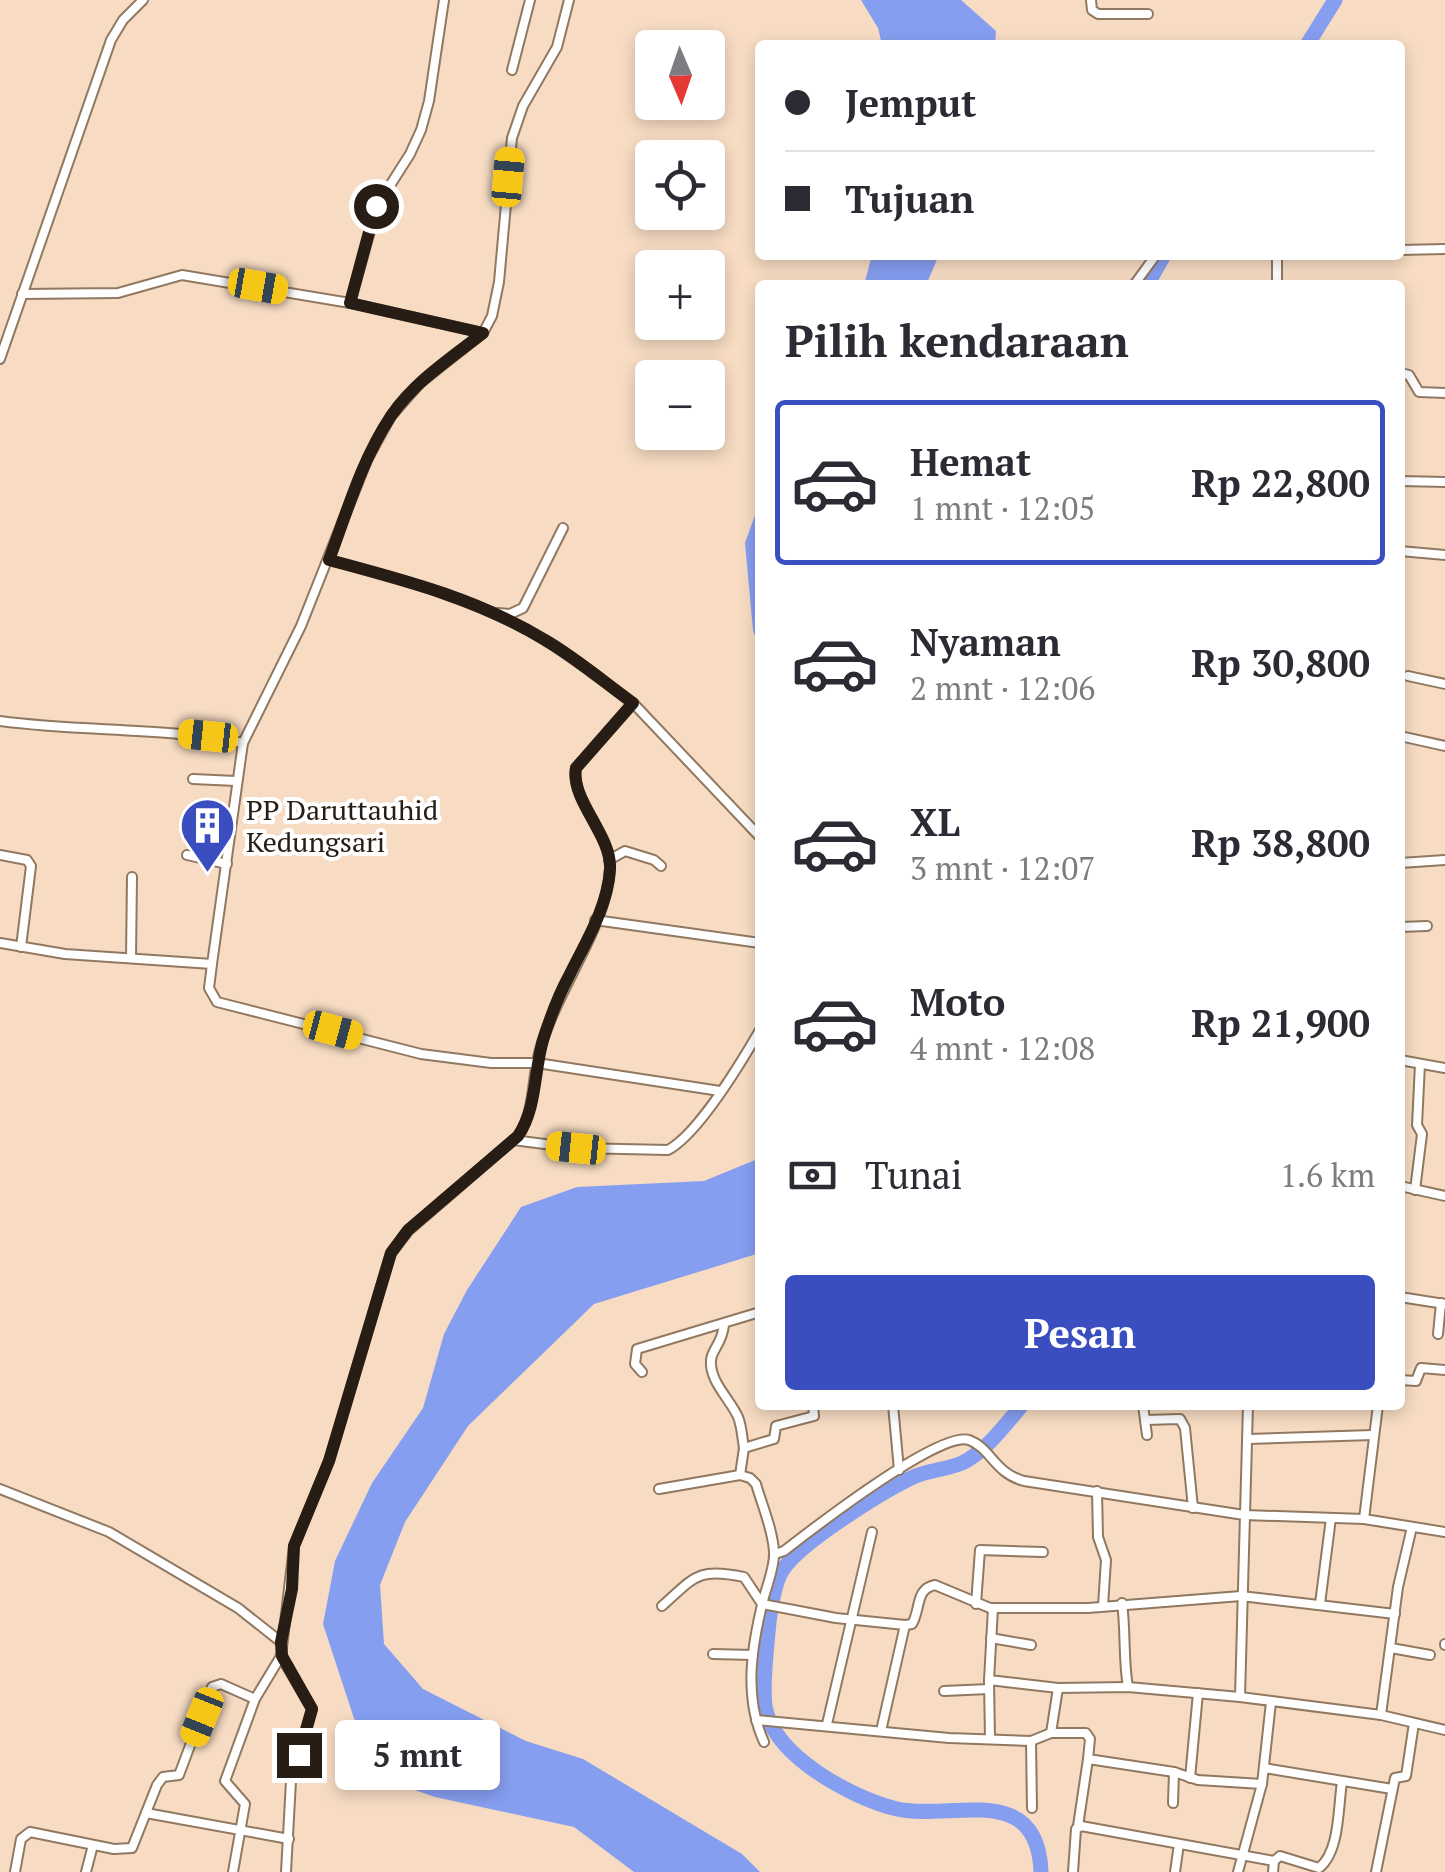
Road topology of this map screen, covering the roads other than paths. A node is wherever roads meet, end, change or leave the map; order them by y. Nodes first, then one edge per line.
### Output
1 (143, 0) edge
2 (444, 0) edge
3 (530, 0) edge
4 (569, 0) edge
5 (1091, 0) edge
6 (1148, 14) dead end
7 (512, 70) dead end
8 (1445, 249) edge
9 (1405, 250) edge
10 (22, 294) junction
11 (350, 303) junction
12 (483, 333) junction
13 (0, 359) edge
14 (1405, 375) edge
15 (1445, 393) edge
16 (1405, 481) edge
17 (1445, 482) edge
18 (563, 528) dead end
19 (1405, 551) edge
20 (1445, 555) edge
21 (329, 560) junction
22 (494, 612) junction
23 (1408, 676) dead end
24 (1445, 684) edge
25 (633, 703) junction
26 (0, 721) edge
27 (1405, 737) edge
28 (243, 743) junction
29 (1445, 746) edge
30 (193, 778) dead end
31 (236, 781) junction
32 (755, 832) edge
33 (0, 855) edge
34 (187, 856) dead end
35 (609, 860) junction
36 (1445, 860) edge
37 (1405, 863) edge
38 (227, 864) junction
39 (661, 866) dead end
40 (132, 877) dead end
41 (595, 920) junction
42 (1427, 926) dead end
43 (1405, 927) edge
44 (755, 942) edge
45 (0, 943) edge
46 (21, 947) junction
47 (131, 958) junction
48 (212, 964) junction
49 (755, 1038) edge
50 (1405, 1061) edge
51 (537, 1063) junction
52 (1420, 1064) junction
53 (1445, 1068) edge
54 (720, 1091) junction
55 (512, 1140) junction
56 (1405, 1188) edge
57 (1415, 1190) junction
58 (1445, 1196) edge
59 (1405, 1298) edge
60 (1443, 1304) edge
61 (755, 1314) edge
62 (724, 1324) junction
63 (1438, 1334) dead end
64 (1445, 1370) edge
65 (642, 1372) dead end
66 (1405, 1380) edge
67 (813, 1410) edge
68 (893, 1410) edge
69 (1144, 1410) edge
70 (1248, 1410) edge
71 (1377, 1410) edge
72 (1145, 1420) junction
73 (1147, 1435) dead end
74 (1373, 1435) junction
75 (1248, 1438) junction
76 (744, 1448) junction
77 (899, 1470) junction
78 (740, 1476) junction
79 (0, 1489) edge
80 (659, 1490) dead end
81 (1097, 1491) junction
82 (1193, 1508) junction
83 (1244, 1514) junction
84 (1332, 1518) junction
85 (1364, 1519) junction
86 (1412, 1528) junction
87 (872, 1532) dead end
88 (1445, 1532) edge
89 (1043, 1552) dead end
90 (775, 1554) junction
91 (1241, 1596) junction
92 (764, 1604) junction
93 (976, 1604) junction
94 (1122, 1604) junction
95 (1320, 1604) junction
96 (662, 1606) dead end
97 (1104, 1606) junction
98 (993, 1608) junction
99 (1395, 1614) junction
100 (850, 1619) junction
101 (905, 1626) junction
102 (992, 1638) junction
103 (281, 1642) junction
104 (1031, 1645) dead end
105 (1390, 1648) junction
106 (714, 1654) dead end
107 (753, 1655) junction
108 (1430, 1655) dead end
109 (282, 1656) junction
110 (989, 1684) junction
111 (1128, 1687) junction
112 (1058, 1688) junction
113 (944, 1691) dead end
114 (1198, 1693) junction
115 (1240, 1696) junction
116 (255, 1699) junction
117 (1271, 1702) junction
118 (1381, 1715) junction
119 (756, 1720) junction
120 (1414, 1722) junction
121 (827, 1724) junction
122 (881, 1730) junction
123 (1445, 1730) edge
124 (1051, 1733) junction
125 (990, 1740) junction
126 (764, 1742) dead end
127 (1030, 1742) junction
128 (1088, 1760) junction
129 (1264, 1768) junction
130 (1174, 1772) junction
131 (1190, 1778) junction
132 (1342, 1782) junction
133 (1262, 1784) junction
134 (1392, 1789) junction
135 (1172, 1803) dead end
136 (1032, 1808) dead end
137 (146, 1813) junction
138 (1078, 1826) junction
139 (240, 1832) junction
140 (289, 1839) junction
141 (1178, 1844) junction
142 (94, 1845) junction
143 (1242, 1853) junction
144 (1274, 1861) junction
145 (15, 1872) edge
146 (86, 1872) edge
147 (233, 1872) edge
148 (286, 1872) edge
149 (1072, 1872) edge
150 (1174, 1872) edge
151 (1238, 1872) edge
152 (1273, 1872) edge
153 (1376, 1872) edge

1 - 10 street
2 - 11 street
3 - 7 street
4 - 12 street
5 - 6 street
8 - 9 street
10 - 11 street
10 - 13 street
11 - 12 street
12 - 21 street
14 - 15 street
16 - 17 street
18 - 22 street
19 - 20 street
21 - 22 street
21 - 28 street
22 - 25 street
23 - 24 street
25 - 32 street
25 - 35 street
26 - 28 street
27 - 29 street
28 - 31 street
30 - 31 street
31 - 38 street
33 - 46 street
34 - 38 street
35 - 39 street
35 - 41 street
36 - 37 street
38 - 48 street
40 - 47 street
41 - 44 street
41 - 51 street
42 - 43 street
45 - 46 street
46 - 47 street
47 - 48 street
48 - 51 street
49 - 54 street
50 - 52 street
51 - 54 street
51 - 55 street
52 - 53 street
52 - 57 street
54 - 55 street
55 - 103 street
56 - 57 street
57 - 58 street
59 - 60 street
60 - 63 street
61 - 62 street
62 - 65 street
62 - 76 street
64 - 66 street
67 - 76 street
68 - 77 street
69 - 72 street
70 - 75 street
71 - 74 street
72 - 73 street
72 - 82 street
74 - 75 street
74 - 85 street
75 - 83 street
76 - 78 street
77 - 81 street
77 - 90 street
78 - 80 street
78 - 90 street
79 - 103 street
81 - 82 street
81 - 97 street
82 - 83 street
83 - 84 street
83 - 91 street
84 - 85 street
84 - 95 street
85 - 86 street
86 - 88 street
86 - 99 street
87 - 100 street
89 - 93 street
90 - 92 street
91 - 94 street
91 - 95 street
91 - 115 street
92 - 96 street
92 - 100 street
92 - 107 street
93 - 98 street
93 - 101 street
94 - 97 street
94 - 111 street
95 - 99 street
97 - 98 street
98 - 102 street
99 - 105 street
100 - 101 street
100 - 121 street
101 - 122 street
102 - 104 street
102 - 110 street
103 - 109 street
105 - 108 street
105 - 118 street
106 - 107 street
107 - 119 street
109 - 116 street
109 - 140 street
110 - 112 street
110 - 113 street
110 - 125 street
111 - 112 street
111 - 114 street
112 - 124 street
114 - 115 street
114 - 131 street
115 - 117 street
116 - 137 street
116 - 139 street
117 - 118 street
117 - 129 street
118 - 120 street
119 - 121 street
119 - 126 street
120 - 123 street
120 - 134 street
121 - 122 street
122 - 125 street
124 - 127 street
124 - 128 street
125 - 127 street
127 - 136 street
128 - 130 street
128 - 138 street
129 - 132 street
129 - 133 street
130 - 131 street
130 - 135 street
131 - 133 street
132 - 134 street
132 - 144 street
133 - 143 street
134 - 153 street
137 - 139 street
137 - 142 street
138 - 141 street
138 - 149 street
139 - 140 street
139 - 147 street
140 - 148 street
141 - 143 street
141 - 150 street
142 - 145 street
142 - 146 street
143 - 144 street
143 - 151 street
144 - 152 street

